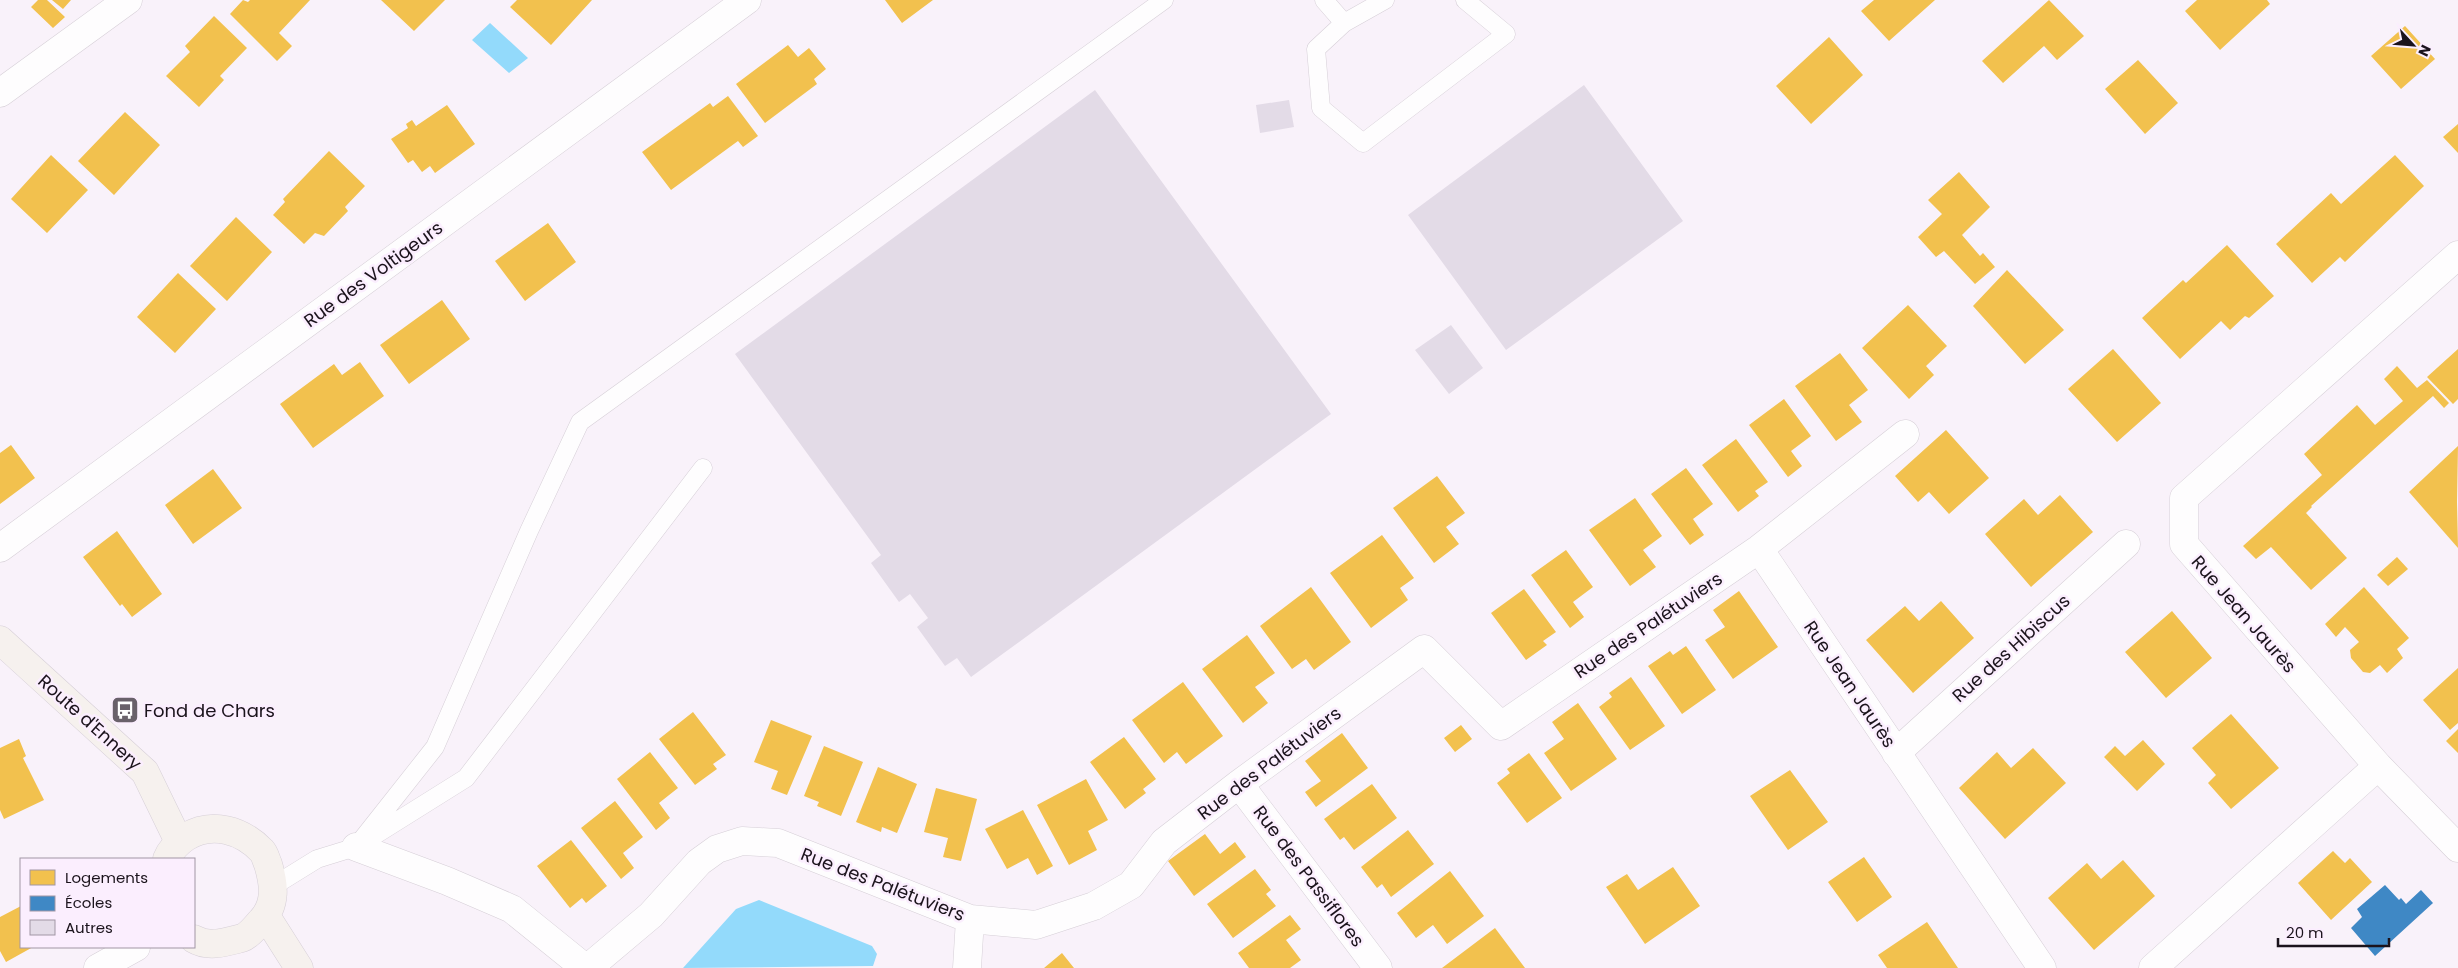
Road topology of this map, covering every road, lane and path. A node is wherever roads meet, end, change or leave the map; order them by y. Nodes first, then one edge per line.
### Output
1 (128, 0) edge
2 (747, 0) edge
3 (1164, 0) edge
4 (1324, 0) edge
5 (1385, 0) edge
6 (1465, 0) edge
7 (1344, 22) junction
8 (0, 93) edge
9 (2458, 255) edge
10 (1905, 434) dead end
11 (703, 468) dead end
12 (2126, 544) dead end
13 (0, 548) edge
14 (1759, 550) junction
15 (0, 640) edge
16 (1896, 753) junction
17 (2378, 766) junction
18 (1238, 784) junction
19 (356, 847) junction
20 (2458, 848) edge
21 (173, 851) edge
22 (274, 885) junction
23 (266, 916) junction
24 (970, 919) junction
25 (195, 939) edge
26 (134, 948) edge
27 (98, 968) edge
28 (299, 968) edge
29 (586, 968) edge
30 (967, 968) edge
31 (1378, 968) edge
32 (2042, 968) edge
33 (2153, 968) edge

1 - 8 street
2 - 13 street, Rue des Voltigeurs
3 - 19 lane
4 - 7 lane
5 - 7 lane
6 - 7 lane
9 - 17 street, Rue Jean Jaurès
10 - 14 street, Rue des Palétuviers
11 - 19 lane
12 - 16 street, Rue des Hibiscus
14 - 16 street, Rue Jean Jaurès
14 - 18 street, Rue des Palétuviers
15 - 21 street, Route d'Ennery
16 - 32 street, Rue Jean Jaurès
17 - 20 street, Rue Jean Jaurès
17 - 33 street
18 - 24 street, Rue des Palétuviers
18 - 31 street, Rue des Passiflores
19 - 22 lane
19 - 29 street
21 - 22 street
22 - 23 street
23 - 25 street
23 - 28 street
24 - 29 street, Rue des Palétuviers
24 - 30 street
26 - 27 street

